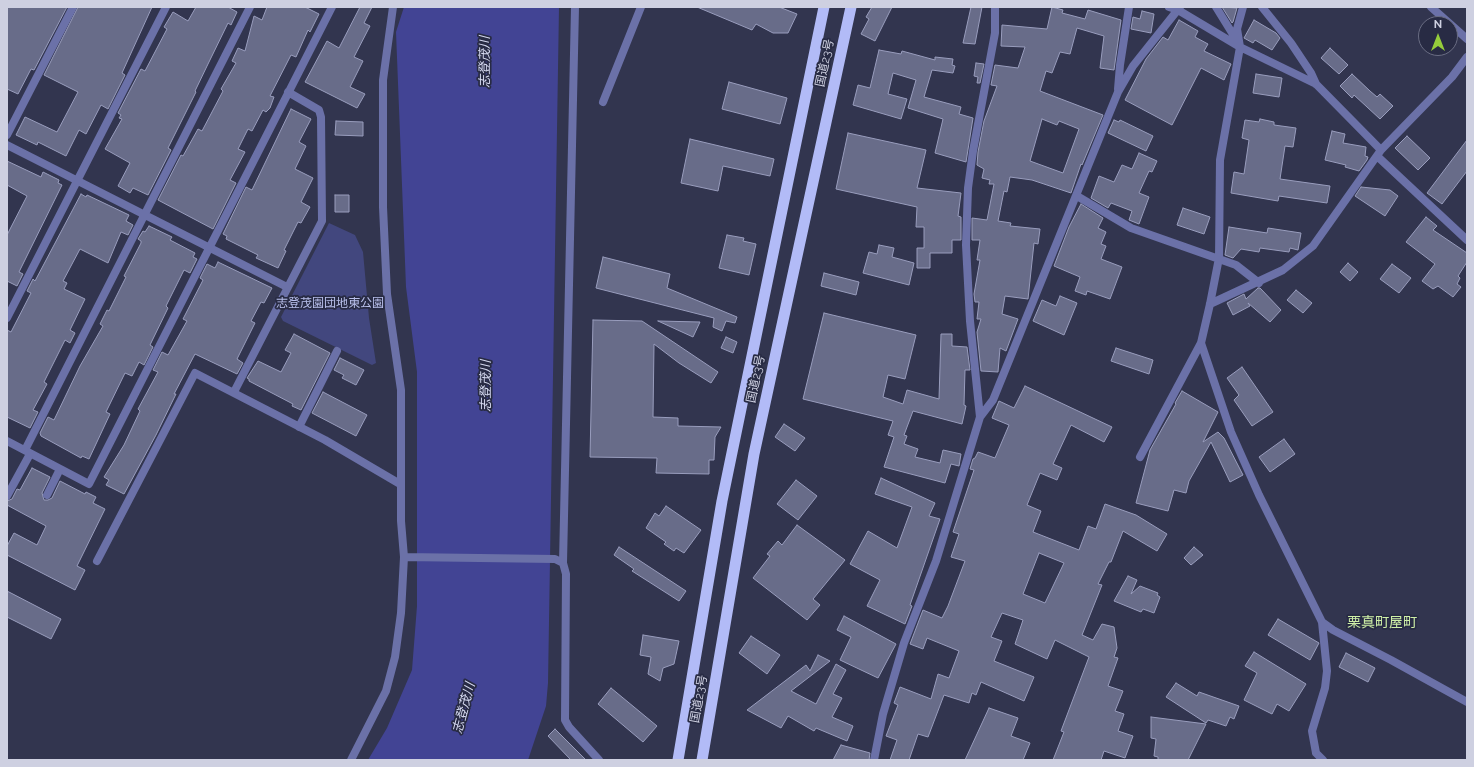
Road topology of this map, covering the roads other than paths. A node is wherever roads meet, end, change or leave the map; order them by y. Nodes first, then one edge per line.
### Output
1 (72, 7) edge
2 (165, 7) edge
3 (250, 7) edge
4 (332, 7) edge
5 (393, 7) edge
6 (575, 7) edge
7 (641, 7) edge
8 (824, 7) edge
9 (851, 7) edge
10 (995, 7) edge
11 (1129, 7) edge
12 (1169, 7) edge
13 (1216, 7) edge
14 (1242, 7) edge
15 (1262, 7) edge
16 (1431, 7) edge
17 (1178, 8) edge
18 (1467, 39) edge
19 (1240, 47) junction
20 (1467, 57) edge
21 (1316, 84) junction
22 (288, 92) junction
23 (1118, 92) junction
24 (603, 102) dead end
25 (7, 135) edge
26 (7, 145) edge
27 (1379, 153) junction
28 (77, 181) junction
29 (1077, 196) junction
30 (144, 214) junction
31 (1467, 240) edge
32 (209, 247) junction
33 (1219, 258) junction
34 (1259, 283) junction
35 (287, 287) junction
36 (1210, 304) junction
37 (7, 318) edge
38 (1201, 343) junction
39 (337, 351) dead end
40 (234, 392) junction
41 (980, 417) junction
42 (299, 427) junction
43 (7, 441) edge
44 (27, 452) junction
45 (1140, 457) dead end
46 (60, 469) junction
47 (400, 484) junction
48 (47, 495) dead end
49 (7, 496) edge
50 (407, 557) junction
51 (97, 561) dead end
52 (559, 561) junction
53 (1322, 622) junction
54 (1467, 702) edge
55 (351, 760) edge
56 (599, 760) edge
57 (678, 760) edge
58 (702, 760) edge
59 (874, 760) edge
60 (1322, 760) edge

1 - 25 street
2 - 28 street
3 - 30 street
4 - 22 street
5 - 47 street
6 - 52 street
7 - 24 street
8 - 57 highway, 国道23号
9 - 58 highway, 国道23号
10 - 41 street
11 - 23 street
12 - 17 street
13 - 19 street
14 - 19 street
15 - 21 street
16 - 18 street
17 - 19 street
17 - 23 street
19 - 21 street
19 - 33 street
20 - 27 street
21 - 27 street
22 - 32 street
22 - 35 street
23 - 29 street
26 - 28 street
27 - 31 street
27 - 34 street
28 - 30 street
28 - 37 street
29 - 33 street
29 - 41 street
30 - 32 street
30 - 44 street
32 - 35 street
32 - 46 street
33 - 34 street
33 - 36 street
34 - 36 street
35 - 40 street
36 - 38 street
38 - 45 street
38 - 53 street
39 - 42 street
40 - 42 street
40 - 51 street
41 - 59 street
42 - 47 street
43 - 44 street
44 - 46 street
44 - 49 street
46 - 48 street
47 - 50 street
50 - 52 street
50 - 55 street
52 - 56 street
53 - 54 street
53 - 60 street

